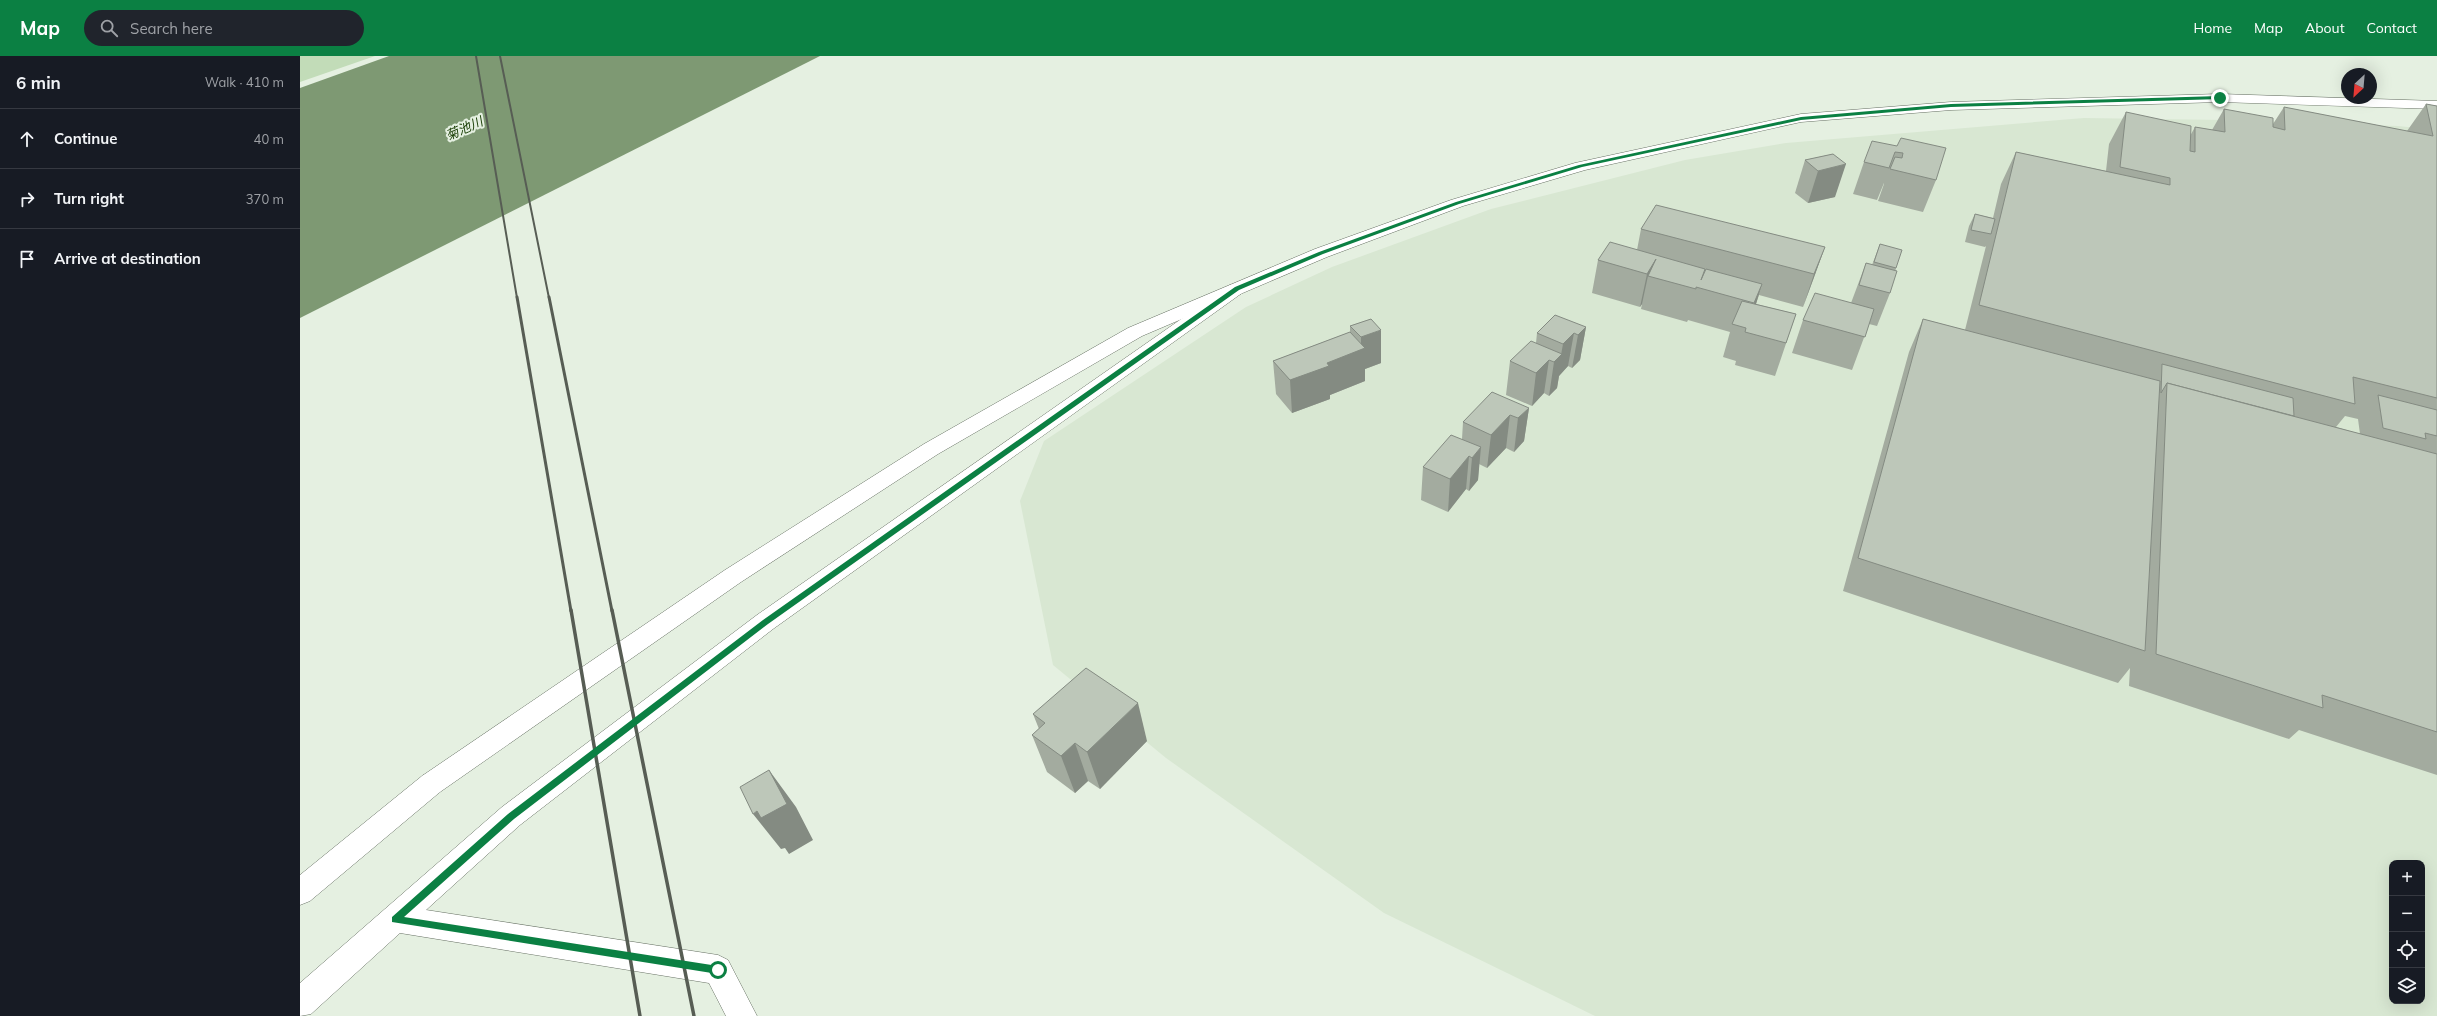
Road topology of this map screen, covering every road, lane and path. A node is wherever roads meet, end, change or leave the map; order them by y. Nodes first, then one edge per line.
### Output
1 (2437, 105) edge
2 (1237, 289) junction
3 (300, 892) edge
4 (395, 919) junction
5 (300, 1003) edge
6 (742, 1016) edge

1 - 2 street
2 - 3 street
2 - 4 street
4 - 5 street
4 - 6 street

